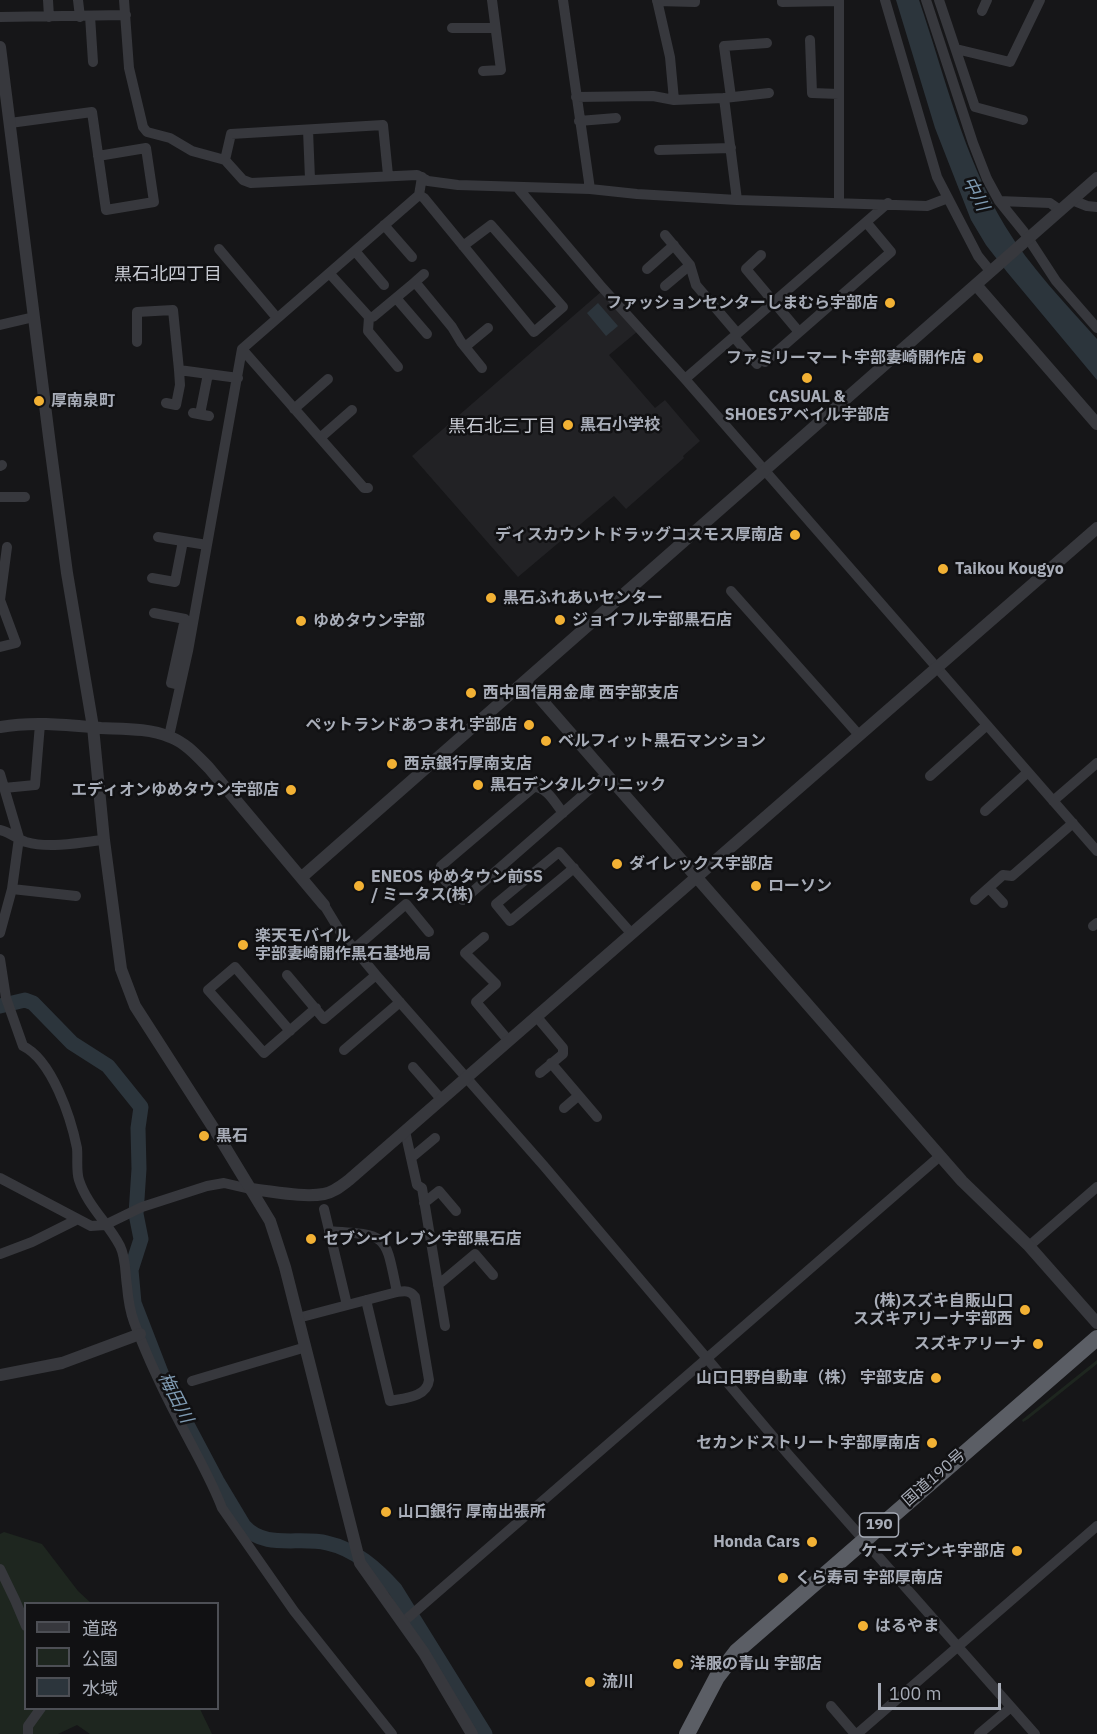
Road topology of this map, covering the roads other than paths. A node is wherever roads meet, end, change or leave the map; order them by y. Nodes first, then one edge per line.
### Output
1 (48, 0) edge
2 (78, 0) edge
3 (124, 0) edge
4 (492, 0) edge
5 (504, 0) edge
6 (562, 0) edge
7 (571, 0) edge
8 (657, 0) edge
9 (695, 0) edge
10 (782, 0) edge
11 (839, 0) edge
12 (885, 0) edge
13 (926, 0) edge
14 (939, 0) edge
15 (987, 0) edge
16 (1040, 0) edge
17 (982, 11) dead end
18 (126, 15) junction
19 (85, 16) junction
20 (0, 17) edge
21 (49, 17) junction
22 (452, 28) dead end
23 (495, 28) junction
24 (810, 40) dead end
25 (767, 43) dead end
26 (0, 47) edge
27 (956, 49) junction
28 (93, 62) dead end
29 (483, 71) dead end
30 (769, 93) dead end
31 (839, 94) junction
32 (576, 97) junction
33 (728, 98) junction
34 (675, 100) junction
35 (616, 118) dead end
36 (1023, 120) dead end
37 (579, 121) junction
38 (10, 123) junction
39 (308, 130) junction
40 (6, 138) edge
41 (731, 148) junction
42 (659, 150) dead end
43 (98, 156) junction
44 (225, 160) junction
45 (388, 175) junction
46 (422, 177) junction
47 (1097, 178) edge
48 (310, 179) junction
49 (517, 187) junction
50 (590, 189) junction
51 (419, 195) junction
52 (948, 198) junction
53 (737, 200) junction
54 (1072, 200) junction
55 (999, 201) junction
56 (839, 203) junction
57 (888, 203) junction
58 (1097, 207) edge
59 (1060, 210) junction
60 (866, 222) junction
61 (384, 225) junction
62 (665, 235) dead end
63 (1026, 242) junction
64 (674, 245) junction
65 (464, 246) junction
66 (219, 249) dead end
67 (355, 251) junction
68 (761, 255) dead end
69 (412, 257) dead end
70 (690, 265) junction
71 (647, 269) dead end
72 (992, 271) junction
73 (330, 274) junction
74 (424, 274) dead end
75 (415, 282) junction
76 (384, 285) dead end
77 (665, 286) dead end
78 (977, 286) junction
79 (396, 298) junction
80 (773, 303) junction
81 (34, 317) junction
82 (369, 317) junction
83 (277, 318) junction
84 (0, 325) edge
85 (488, 328) dead end
86 (1097, 328) edge
87 (799, 332) junction
88 (427, 334) dead end
89 (736, 335) junction
90 (137, 342) dead end
91 (465, 347) junction
92 (242, 349) junction
93 (399, 368) dead end
94 (482, 368) dead end
95 (179, 370) junction
96 (208, 374) junction
97 (238, 378) junction
98 (327, 379) dead end
99 (685, 379) junction
100 (166, 403) dead end
101 (294, 409) junction
102 (352, 410) dead end
103 (201, 414) dead end
104 (1097, 424) edge
105 (320, 438) junction
106 (764, 470) junction
107 (368, 488) dead end
108 (0, 497) edge
109 (25, 497) dead end
110 (1097, 528) edge
111 (158, 537) dead end
112 (183, 541) junction
113 (207, 545) junction
114 (7, 547) dead end
115 (152, 578) dead end
116 (731, 591) dead end
117 (154, 613) dead end
118 (0, 647) edge
119 (937, 667) junction
120 (525, 681) junction
121 (179, 685) junction
122 (40, 724) junction
123 (987, 725) junction
124 (0, 727) edge
125 (93, 727) junction
126 (859, 735) junction
127 (169, 736) junction
128 (1097, 763) edge
129 (1028, 772) junction
130 (0, 774) edge
131 (606, 775) junction
132 (930, 776) dead end
133 (4, 788) junction
134 (1053, 801) junction
135 (985, 811) dead end
136 (563, 813) junction
137 (1073, 823) junction
138 (0, 830) edge
139 (19, 838) junction
140 (104, 840) junction
141 (1097, 851) edge
142 (573, 868) junction
143 (302, 877) junction
144 (697, 877) junction
145 (989, 888) junction
146 (12, 889) junction
147 (76, 897) dead end
148 (975, 900) dead end
149 (1003, 903) dead end
150 (324, 905) joint
151 (429, 932) dead end
152 (0, 933) edge
153 (631, 933) junction
154 (484, 937) dead end
155 (354, 949) junction
156 (0, 959) edge
157 (287, 975) dead end
158 (376, 975) junction
159 (5, 1001) edge
160 (400, 1002) junction
161 (316, 1008) junction
162 (536, 1016) junction
163 (290, 1031) junction
164 (508, 1040) junction
165 (344, 1050) dead end
166 (551, 1064) junction
167 (412, 1067) dead end
168 (540, 1072) dead end
169 (466, 1077) junction
170 (578, 1096) junction
171 (441, 1099) junction
172 (564, 1108) dead end
173 (597, 1117) dead end
174 (405, 1131) junction
175 (435, 1138) dead end
176 (940, 1156) junction
177 (411, 1158) junction
178 (0, 1178) edge
179 (1097, 1187) edge
180 (250, 1190) junction
181 (424, 1203) junction
182 (324, 1209) dead end
183 (456, 1211) dead end
184 (78, 1219) junction
185 (105, 1225) junction
186 (329, 1231) junction
187 (1029, 1246) junction
188 (0, 1254) edge
189 (493, 1275) dead end
190 (438, 1285) junction
191 (397, 1292) junction
192 (366, 1300) junction
193 (347, 1305) junction
194 (298, 1318) junction
195 (1097, 1323) edge
196 (445, 1326) dead end
197 (140, 1334) junction
198 (1097, 1338) edge
199 (306, 1347) junction
200 (1097, 1353) edge
201 (706, 1359) junction
202 (0, 1375) edge
203 (192, 1381) dead end
204 (1097, 1526) edge
205 (866, 1542) junction
206 (0, 1569) edge
207 (410, 1616) junction
208 (24, 1621) edge
209 (958, 1646) junction
210 (831, 1706) dead end
211 (1011, 1707) junction
212 (40, 1710) edge
213 (28, 1734) edge
214 (392, 1734) edge
215 (472, 1734) edge
216 (687, 1734) edge
217 (698, 1734) edge
218 (856, 1734) edge
219 (979, 1734) edge
220 (1035, 1734) edge

1 - 21 street
2 - 19 street
3 - 18 street
4 - 5 street
4 - 23 street
6 - 7 street
6 - 32 street
8 - 9 street
8 - 34 street
10 - 11 street
11 - 31 street
12 - 52 street
13 - 55 street
14 - 27 street
15 - 17 street
16 - 27 street
18 - 19 street
18 - 44 street
19 - 21 street
19 - 28 street
20 - 21 street
22 - 23 street
23 - 29 street
24 - 31 street
25 - 33 street
26 - 38 street
27 - 36 street
30 - 33 street
31 - 56 street
32 - 34 street
32 - 37 street
33 - 34 street
33 - 41 street
35 - 37 street
37 - 50 street
38 - 40 street
38 - 43 street
39 - 44 street
39 - 45 street
39 - 48 street
40 - 81 street
41 - 42 street
41 - 53 street
43 - 43 street
44 - 48 street
45 - 46 street
45 - 48 street
46 - 49 street
46 - 51 street
47 - 54 street
49 - 50 street
49 - 99 street
50 - 53 street
51 - 61 street
51 - 65 street
52 - 57 street
52 - 72 street
53 - 56 street
54 - 58 street
54 - 59 street
55 - 59 street
55 - 63 street
56 - 57 street
57 - 60 street
59 - 63 street
60 - 80 street
60 - 87 street
61 - 67 street
61 - 69 street
62 - 64 street
63 - 72 street
63 - 86 street
64 - 70 street
64 - 71 street
65 - 65 street
66 - 83 street
67 - 73 street
67 - 76 street
68 - 80 street
70 - 77 street
70 - 89 street
72 - 78 street
73 - 82 street
73 - 83 street
74 - 75 street
75 - 79 street
75 - 91 street
78 - 104 street
78 - 106 street
79 - 82 street
79 - 88 street
80 - 87 street
80 - 89 street
81 - 84 street
81 - 125 street
82 - 93 street
83 - 92 street
85 - 91 street
87 - 89 street
89 - 99 street
90 - 95 street
91 - 94 street
92 - 97 street
92 - 101 street
95 - 96 street
95 - 100 street
96 - 97 street
96 - 103 street
97 - 113 street
98 - 101 street
99 - 106 street
101 - 105 street
102 - 105 street
105 - 107 street
106 - 119 street
106 - 120 street
108 - 109 street
110 - 119 street
111 - 112 street
112 - 113 street
112 - 115 street
113 - 121 street
114 - 118 street
116 - 126 street
117 - 121 street
119 - 123 street
119 - 126 street
120 - 131 street
120 - 143 street
121 - 127 street
122 - 124 street
122 - 125 street
122 - 133 street
123 - 129 street
123 - 132 street
125 - 127 street
125 - 140 street
126 - 144 street
127 - 143 street
128 - 134 street
129 - 134 street
129 - 135 street
130 - 133 street
131 - 136 street
131 - 144 street
133 - 139 street
134 - 137 street
136 - 136 street
137 - 141 street
137 - 145 street
138 - 139 street
139 - 140 street
139 - 146 street
140 - 180 street
142 - 142 street
142 - 153 street
143 - 150 street
144 - 153 street
144 - 176 street
145 - 148 street
145 - 149 street
146 - 147 street
146 - 152 street
150 - 155 street
151 - 155 street
153 - 162 street
154 - 164 street
155 - 158 street
156 - 159 street
157 - 161 street
158 - 160 street
158 - 161 street
159 - 185 street
160 - 165 street
160 - 169 street
161 - 163 street
162 - 164 street
162 - 166 street
163 - 163 street
164 - 169 street
166 - 168 street
166 - 170 street
167 - 171 street
169 - 171 street
169 - 201 street
170 - 172 street
170 - 173 street
171 - 174 street
174 - 177 street
174 - 180 street
175 - 177 street
176 - 187 street
176 - 201 street
177 - 181 street
178 - 184 street
179 - 187 street
180 - 185 street
180 - 194 street
181 - 183 street
181 - 190 street
182 - 186 street
184 - 185 street
184 - 188 street
185 - 197 street
186 - 191 street
186 - 193 street
187 - 195 street
189 - 190 street
190 - 196 street
191 - 192 street
191 - 192 street
192 - 193 street
193 - 194 street
194 - 199 street
197 - 202 street
197 - 214 street
198 - 205 highway, 国道190号 / 190
199 - 203 street
199 - 207 street
200 - 205 highway, 国道190号 / 190
201 - 205 street
201 - 207 street
204 - 209 street
205 - 209 street
205 - 216 highway, 国道190号 / 190
205 - 217 highway, 国道190号 / 190
206 - 208 street
207 - 215 street
209 - 211 street
209 - 218 street
210 - 218 street
211 - 219 street
211 - 220 street
212 - 213 street

